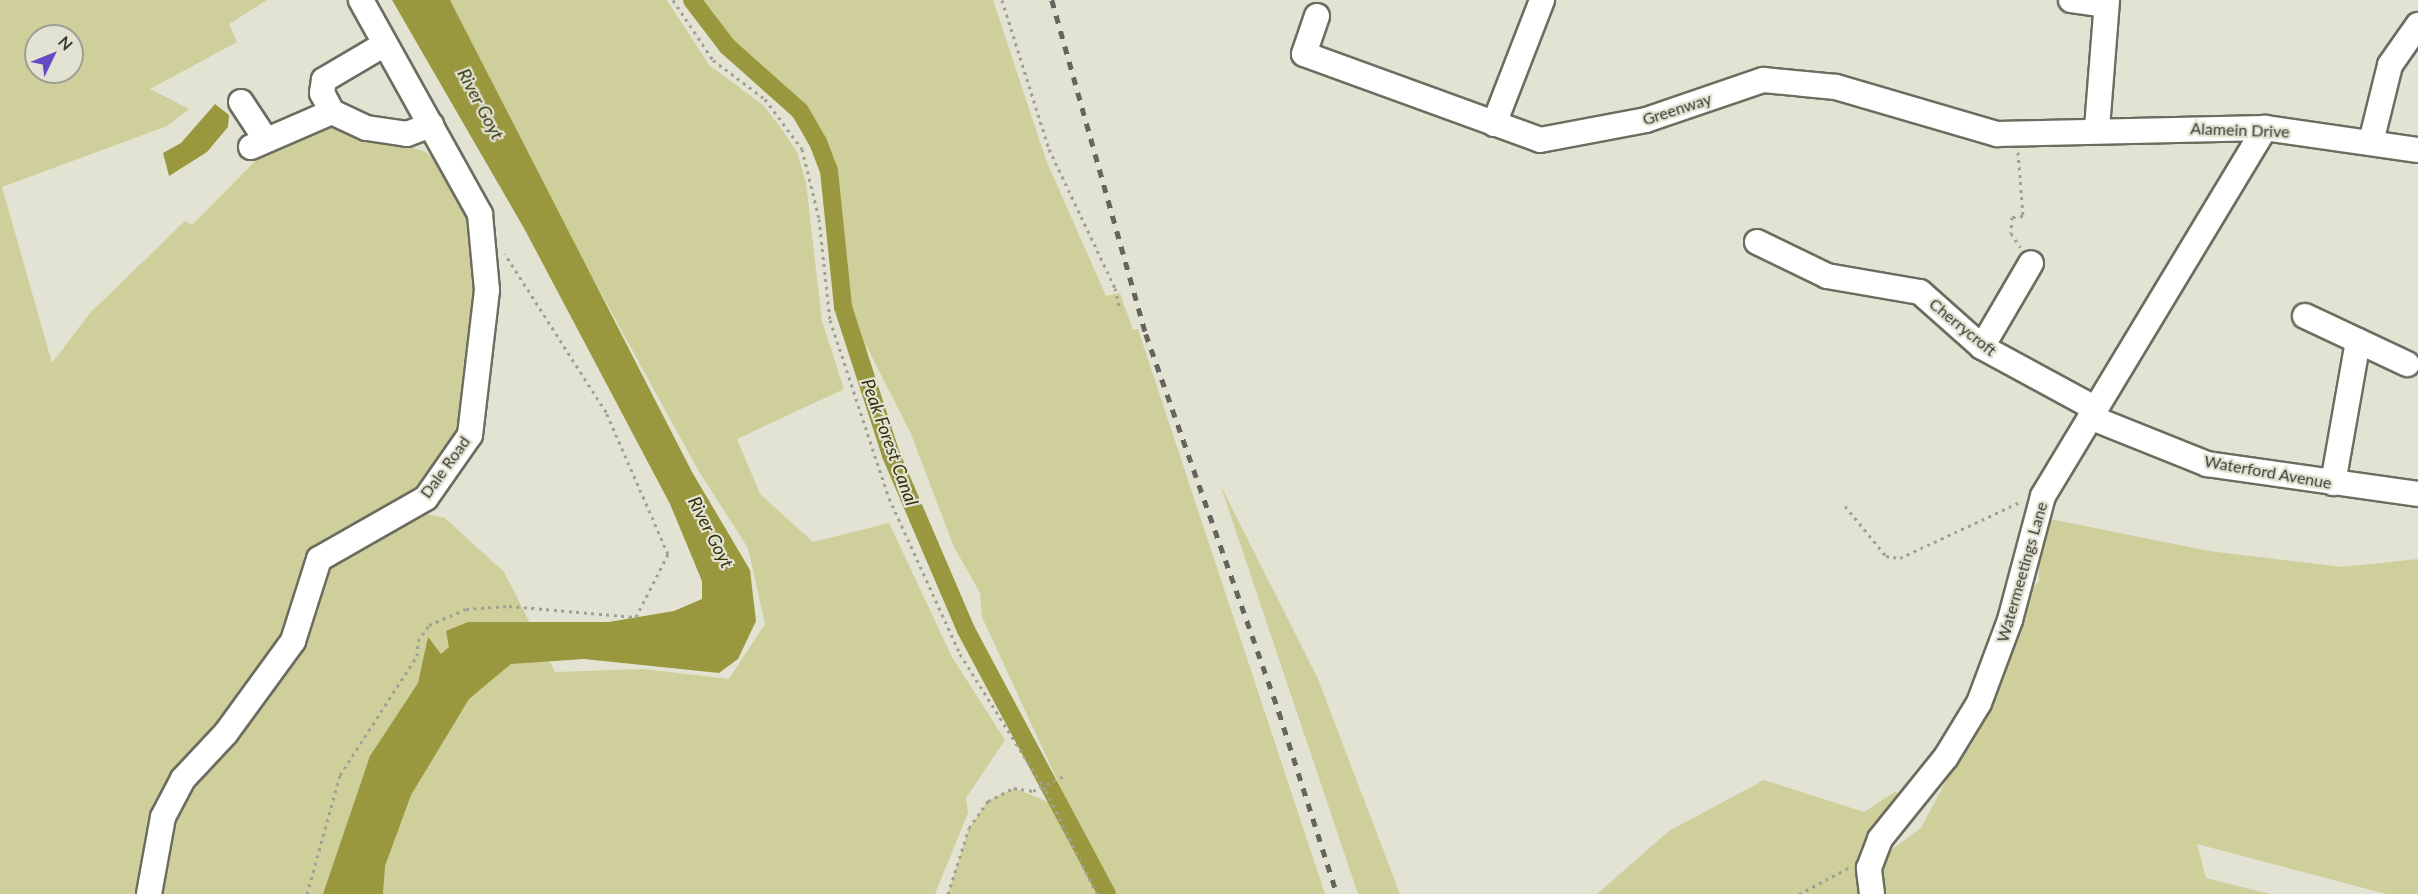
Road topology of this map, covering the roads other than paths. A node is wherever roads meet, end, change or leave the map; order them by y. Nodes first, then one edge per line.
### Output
1 (361, 0) edge
2 (1542, 0) edge
3 (2071, 0) edge
4 (2107, 3) edge
5 (1317, 16) dead end
6 (2418, 25) edge
7 (385, 44) junction
8 (241, 102) dead end
9 (332, 112) junction
10 (1494, 124) junction
11 (431, 126) junction
12 (2097, 128) junction
13 (2265, 128) junction
14 (2371, 142) junction
15 (2418, 150) edge
16 (1757, 242) dead end
17 (2031, 262) road end
18 (2305, 316) dead end
19 (2358, 341) junction
20 (1982, 347) junction
21 (2407, 364) dead end
22 (2093, 413) junction
23 (2333, 483) junction
24 (2418, 494) edge
25 (149, 894) edge
26 (1872, 894) edge

1 - 7 street, Dale Road
2 - 10 street
3 - 4 street
4 - 12 street
5 - 10 street, Greenway
6 - 14 street
7 - 9 street
7 - 11 street, Dale Road
8 - 9 street
9 - 11 street
10 - 12 street, Greenway
11 - 25 street, Dale Road
12 - 13 street, Alamein Drive
13 - 14 street, Alamein Drive
13 - 22 street, Watermeetings Lane
14 - 15 street, Alamein Drive
16 - 20 street, Cherrycroft
17 - 20 street
18 - 19 street
19 - 21 street
19 - 23 street
20 - 22 street, Cherrycroft
22 - 23 street, Waterford Avenue
22 - 26 street, Watermeetings Lane
23 - 24 street, Waterford Avenue

